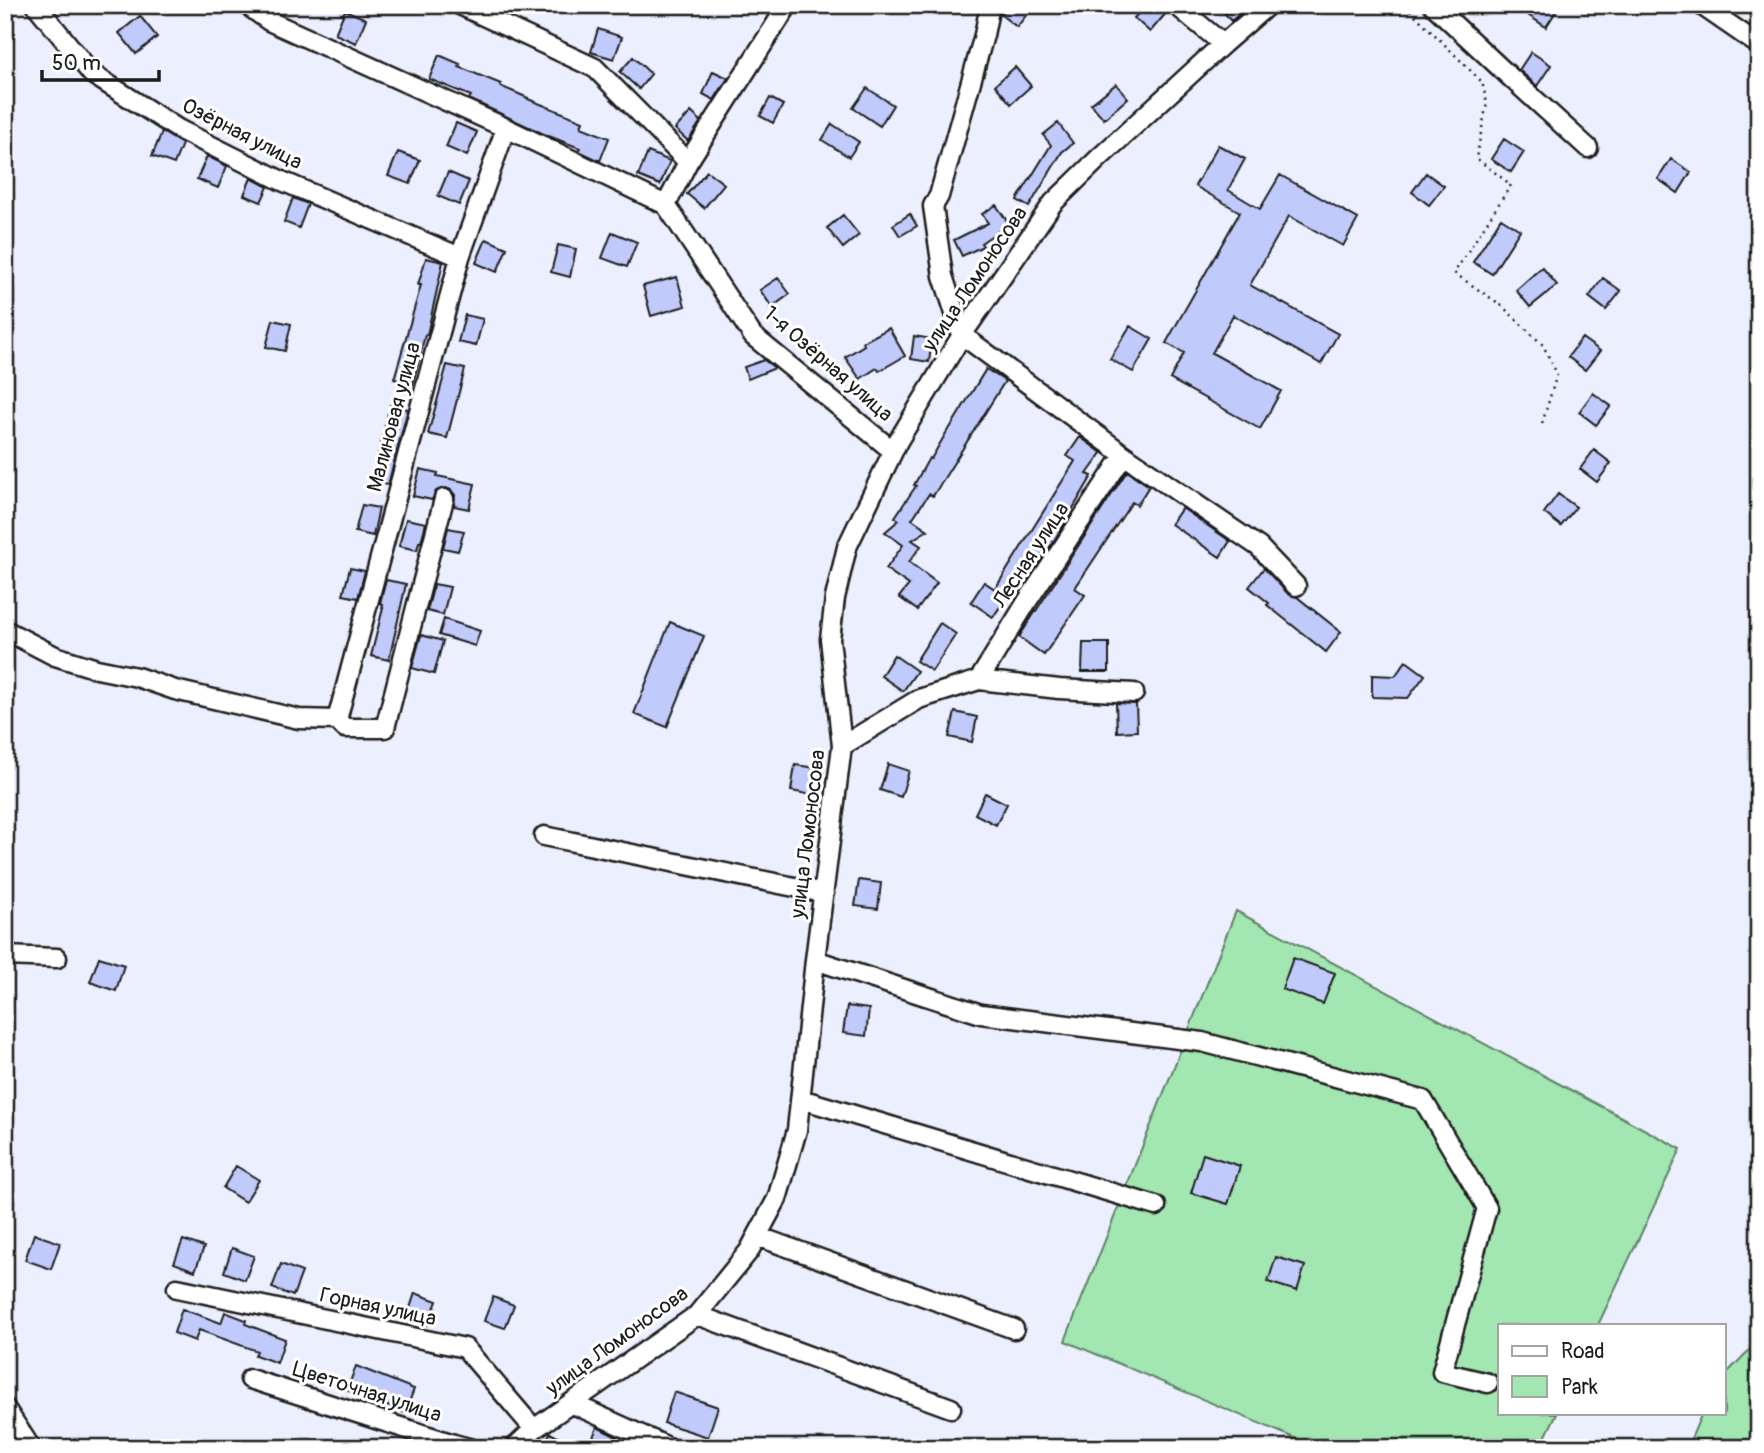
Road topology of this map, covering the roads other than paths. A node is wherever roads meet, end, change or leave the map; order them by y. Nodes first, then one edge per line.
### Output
1 (36, 5) edge
2 (247, 5) edge
3 (460, 5) edge
4 (788, 5) edge
5 (990, 5) edge
6 (1176, 5) edge
7 (1268, 5) edge
8 (1433, 5) edge
9 (1701, 5) edge
10 (1223, 44) junction
11 (1759, 45) edge
12 (506, 128) junction
13 (1588, 148) dead end
14 (688, 162) junction
15 (666, 205) junction
16 (460, 257) junction
17 (962, 335) junction
18 (893, 451) junction
19 (1124, 455) junction
20 (444, 499) dead end
21 (1296, 586) dead end
22 (5, 630) edge
23 (979, 680) junction
24 (1134, 693) dead end
25 (337, 720) junction
26 (842, 746) junction
27 (544, 836) dead end
28 (824, 893) junction
29 (5, 956) edge
30 (57, 958) dead end
31 (815, 960) junction
32 (801, 1099) junction
33 (1156, 1206) dead end
34 (757, 1236) junction
35 (177, 1288) dead end
36 (697, 1315) junction
37 (1014, 1329) dead end
38 (250, 1378) dead end
39 (1488, 1383) dead end
40 (571, 1404) junction
41 (5, 1408) edge
42 (951, 1408) dead end
43 (534, 1429) junction
44 (31, 1448) edge
45 (469, 1448) edge
46 (514, 1448) edge
47 (670, 1448) edge

1 - 16 street, Озёрная улица
2 - 12 street
3 - 14 street
4 - 14 street
5 - 17 street
6 - 10 street
7 - 10 street, улица Ломоносова
8 - 13 street
9 - 11 street
10 - 17 street, улица Ломоносова
12 - 15 street
12 - 16 street, Малиновая улица
14 - 15 street
15 - 18 street, 1-я Озёрная улица
16 - 25 street, Малиновая улица
17 - 18 street, улица Ломоносова
17 - 19 street
18 - 26 street, улица Ломоносова
19 - 21 street
19 - 23 street, Лесная улица
20 - 25 street
22 - 25 street
23 - 24 street
23 - 26 street
26 - 28 street, улица Ломоносова
27 - 28 street
28 - 31 street, улица Ломоносова
29 - 30 street
31 - 32 street, улица Ломоносова
31 - 39 street
32 - 33 street
32 - 34 street, улица Ломоносова
34 - 36 street, улица Ломоносова
34 - 37 street
35 - 43 street, Горная улица
36 - 40 street, улица Ломоносова
36 - 42 street
38 - 45 street, Цветочная улица
40 - 43 street, улица Ломоносова
40 - 47 street
41 - 44 street
43 - 46 street, улица Ломоносова

